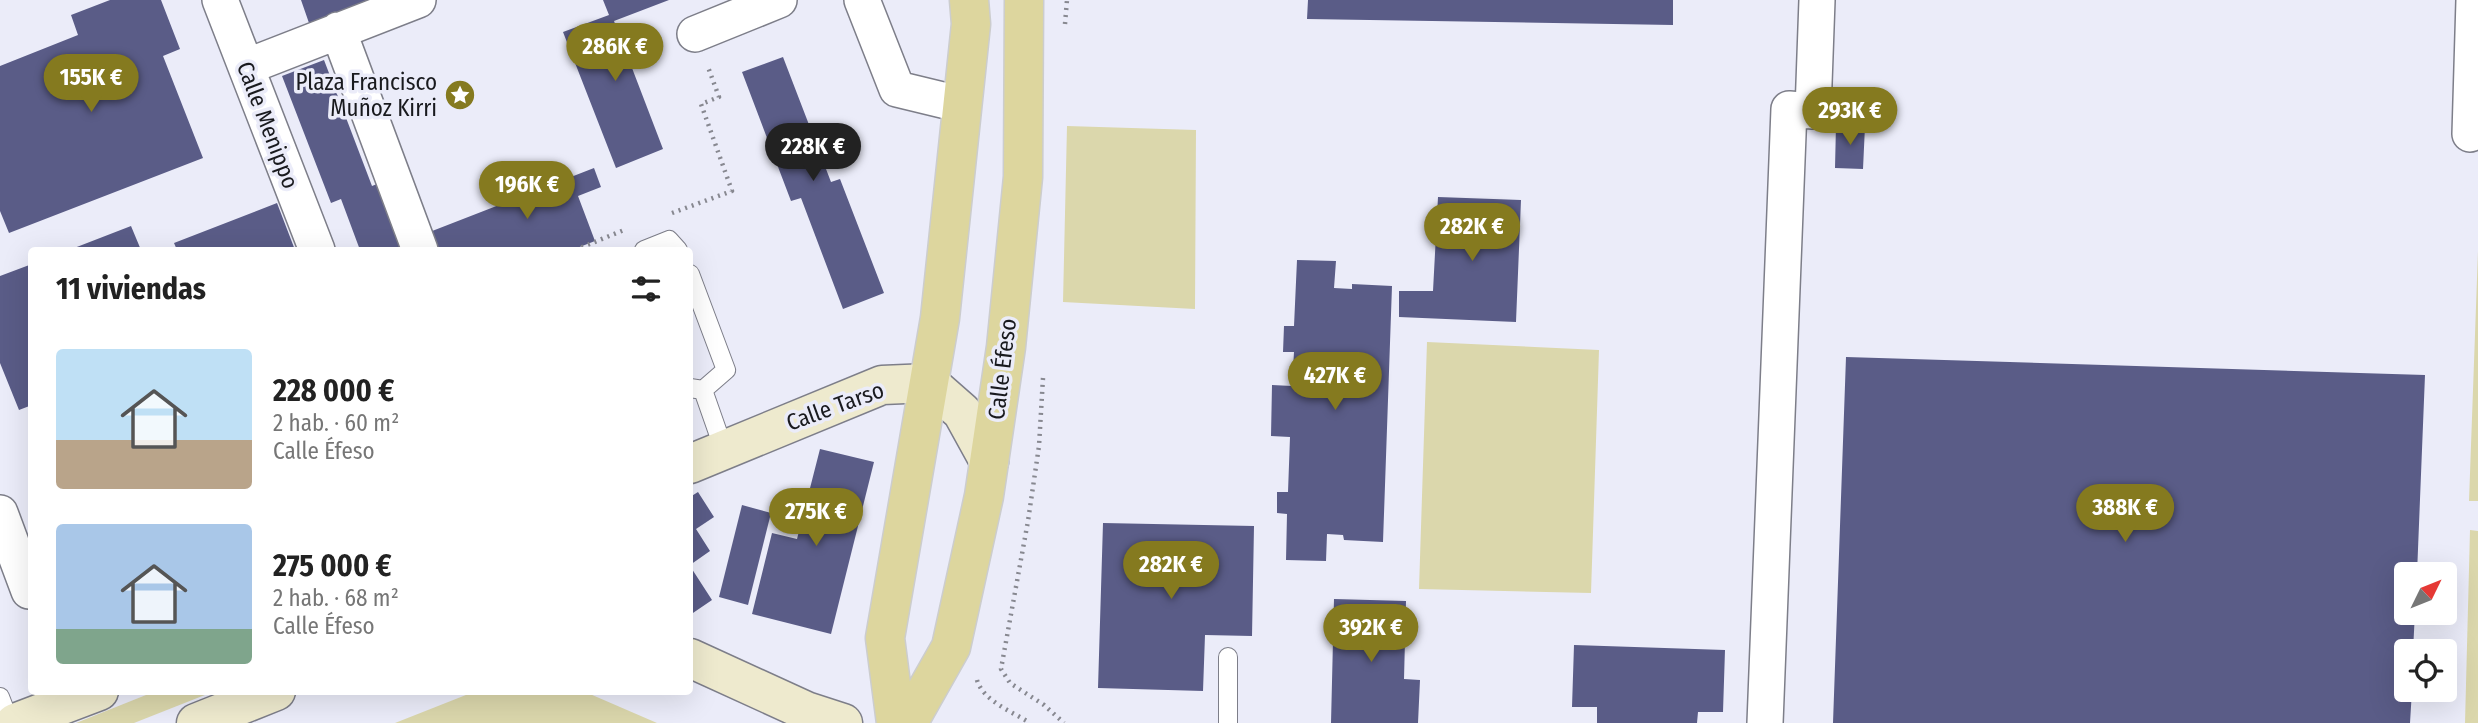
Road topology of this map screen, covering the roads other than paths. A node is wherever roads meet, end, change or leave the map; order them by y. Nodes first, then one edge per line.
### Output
1 (220, 0) edge
2 (418, 0) edge
3 (779, 0) edge
4 (862, 0) edge
5 (1024, 0) edge
6 (1817, 0) edge
7 (2474, 0) edge
8 (974, 8) edge
9 (338, 30) junction
10 (695, 34) road end
11 (246, 67) junction
12 (962, 105) junction
13 (2470, 134) dead end
14 (316, 247) edge
15 (419, 247) edge
16 (652, 247) edge
17 (675, 247) edge
18 (693, 282) edge
19 (929, 383) junction
20 (696, 389) edge
21 (724, 450) junction
22 (989, 461) junction
23 (693, 463) edge
24 (0, 513) edge
25 (28, 586) edge
26 (1228, 657) dead end
27 (693, 659) edge
28 (88, 695) edge
29 (266, 695) edge
30 (0, 697) edge
31 (12, 723) edge
32 (196, 723) edge
33 (843, 723) edge
34 (896, 723) edge
35 (908, 723) edge
36 (1228, 723) edge
37 (1765, 723) edge

1 - 11 street, Calle Menippo
2 - 9 street
3 - 10 street
4 - 12 street
5 - 22 main road, Calle Éfeso
6 - 37 street
7 - 13 street
8 - 12 main road
9 - 11 street
9 - 15 street
11 - 14 street, Calle Menippo
12 - 19 main road
16 - 17 lane
18 - 20 lane
19 - 21 street, Calle Tarso
19 - 22 street
19 - 34 main road
20 - 21 lane
21 - 23 street, Calle Tarso
22 - 35 main road, Calle Éfeso
24 - 25 street
26 - 36 lane
27 - 33 street
28 - 31 street
29 - 32 street
30 - 31 lane

